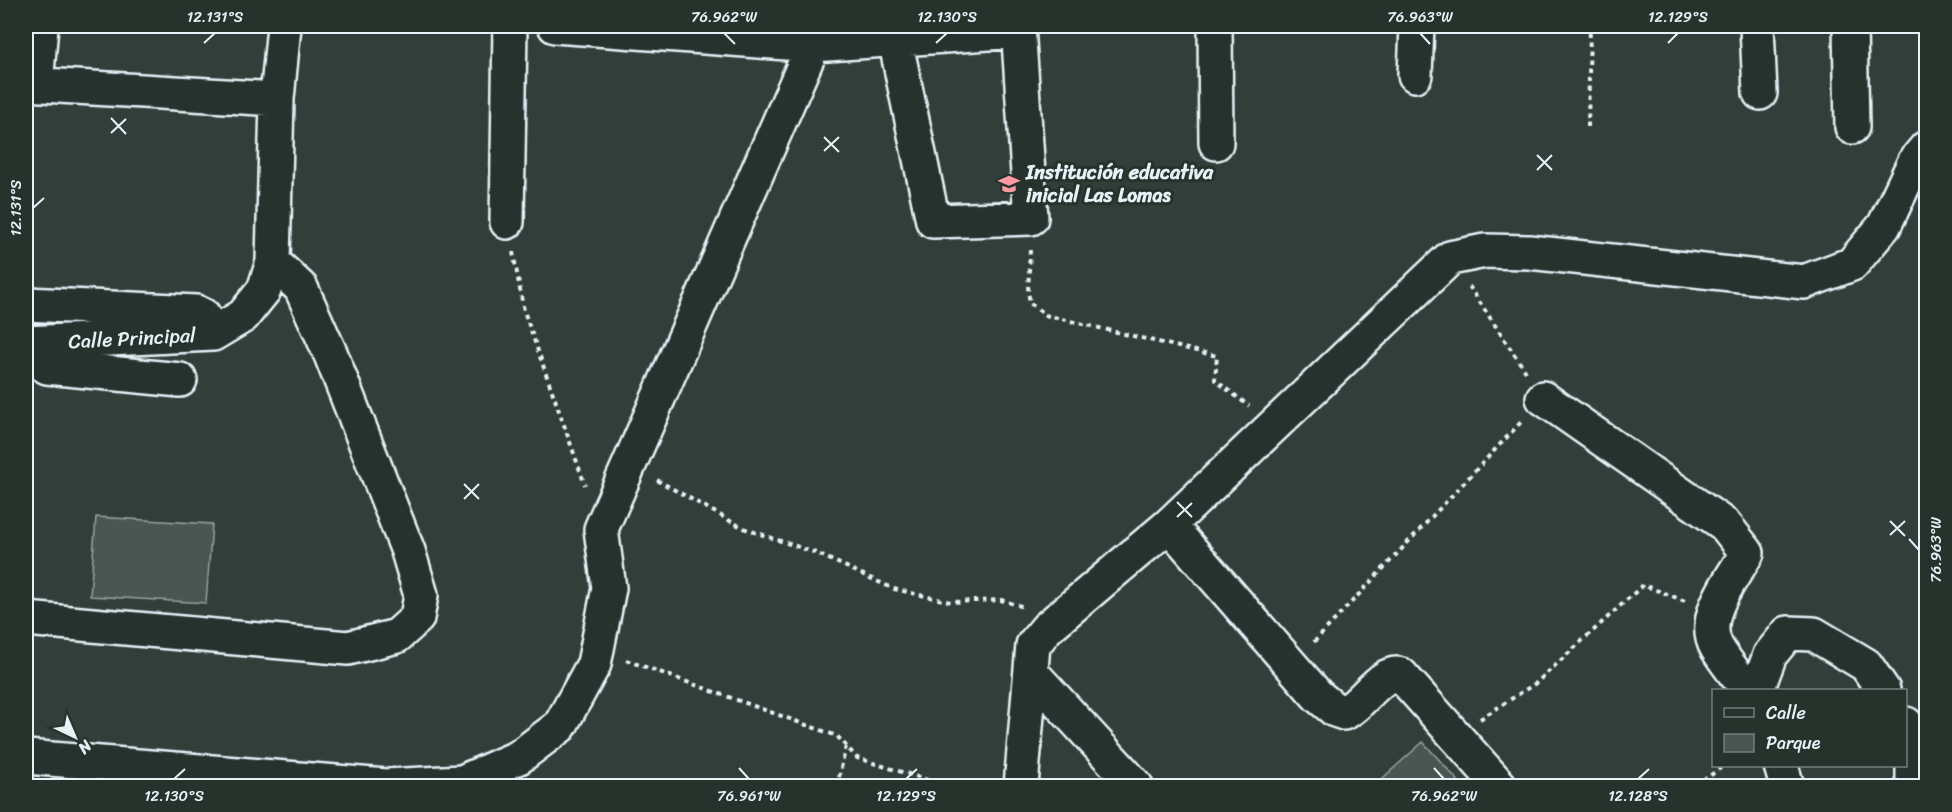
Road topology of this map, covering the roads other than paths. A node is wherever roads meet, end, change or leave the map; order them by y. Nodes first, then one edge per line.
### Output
1 (41, 26) edge
2 (284, 26) edge
3 (510, 26) edge
4 (555, 26) edge
5 (1215, 26) edge
6 (1417, 26) edge
7 (1757, 26) edge
8 (1850, 26) edge
9 (1018, 28) edge
10 (814, 35) edge
11 (895, 39) junction
12 (1415, 75) dead end
13 (31, 84) edge
14 (1760, 93) dead end
15 (277, 99) junction
16 (1851, 128) dead end
17 (1216, 143) dead end
18 (1926, 148) edge
19 (507, 222) road end
20 (273, 262) junction
21 (26, 304) edge
22 (213, 334) junction
23 (28, 343) edge
24 (180, 380) dead end
25 (1543, 398) road end
26 (1169, 525) junction
27 (26, 619) edge
28 (1031, 672) junction
29 (1747, 689) edge
30 (1757, 689) edge
31 (1882, 689) edge
32 (1907, 727) edge
33 (26, 757) edge
34 (1782, 767) edge
35 (1021, 786) edge
36 (1136, 786) edge
37 (1500, 786) edge
38 (1787, 786) edge
39 (1913, 786) edge

1 - 13 street
2 - 15 street, Calle Principal
3 - 19 street
4 - 10 street
5 - 17 street
6 - 12 street
7 - 14 street
8 - 16 street
9 - 11 street
9 - 11 street
10 - 11 street
10 - 33 street
13 - 15 street
15 - 20 street, Calle Principal
18 - 26 street
20 - 22 street, Calle Principal
20 - 27 street
21 - 22 street
22 - 23 street, Calle Principal
23 - 24 street
25 - 29 street
26 - 28 street
26 - 37 street
28 - 35 street
28 - 36 street
30 - 31 street
32 - 39 street
34 - 38 street

